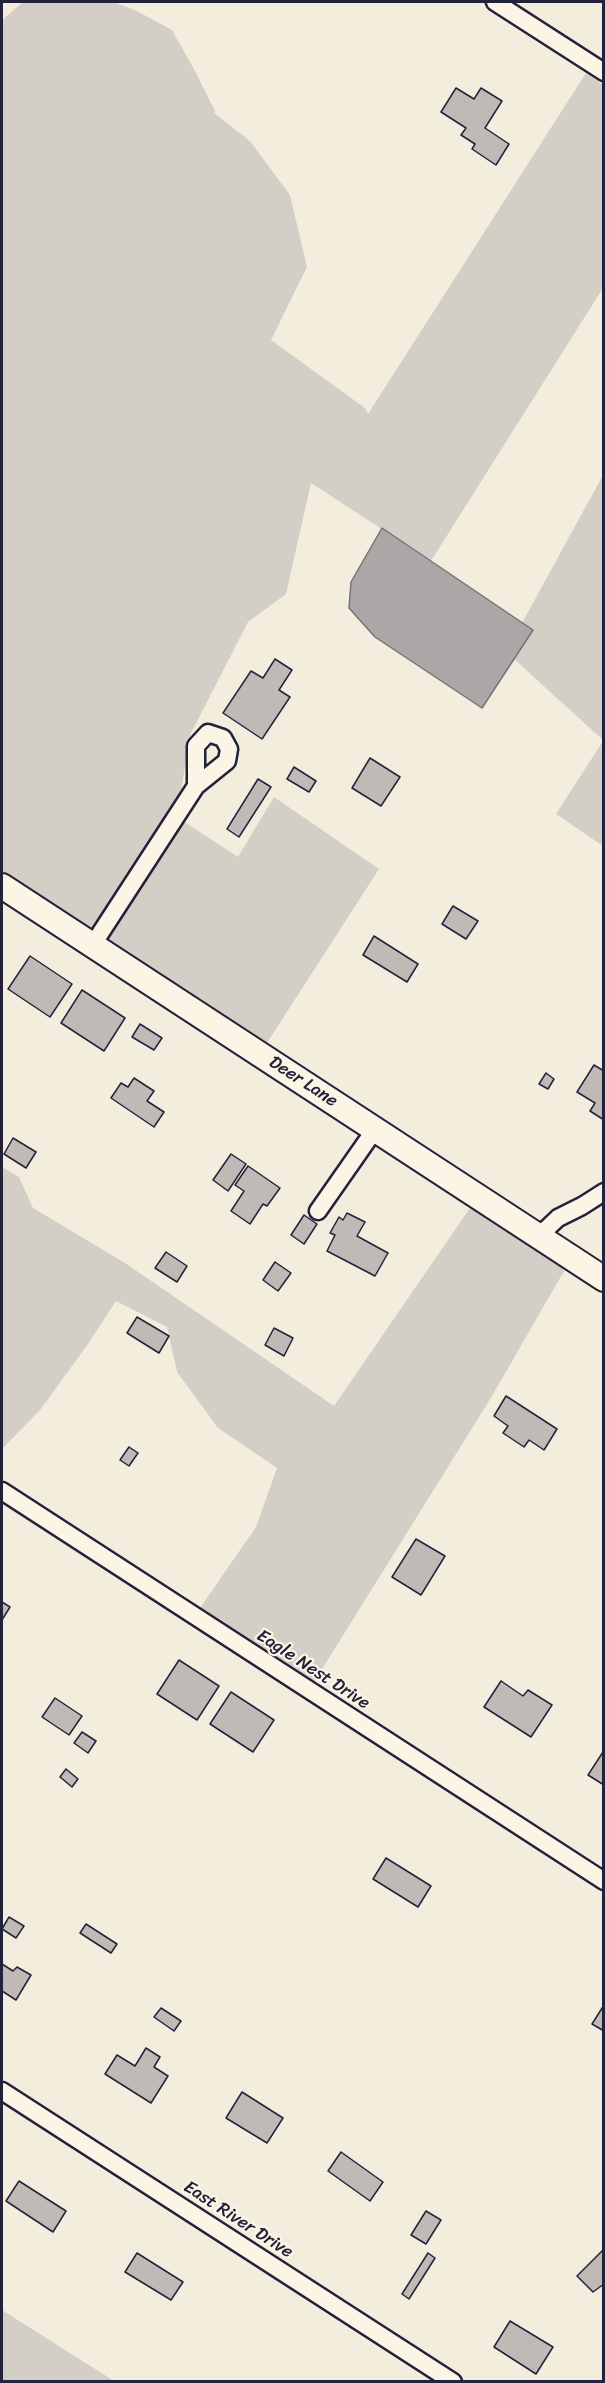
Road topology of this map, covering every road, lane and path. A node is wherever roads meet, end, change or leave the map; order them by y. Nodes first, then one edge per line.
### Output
1 (495, 2) edge
2 (603, 72) edge
3 (196, 786) dead end
4 (2, 886) edge
5 (92, 946) junction
6 (375, 1128) junction
7 (603, 1192) edge
8 (318, 1211) dead end
9 (539, 1236) junction
10 (603, 1279) edge
11 (2, 1491) edge
12 (603, 1881) edge
13 (2, 2091) edge
14 (453, 2382) edge

1 - 2 street
3 - 5 street
4 - 5 street, Deer Lane
5 - 6 street, Deer Lane
6 - 8 street
6 - 9 street, Deer Lane
7 - 9 street
9 - 10 street, Deer Lane
11 - 12 street, Eagle Nest Drive
13 - 14 street, East River Drive

